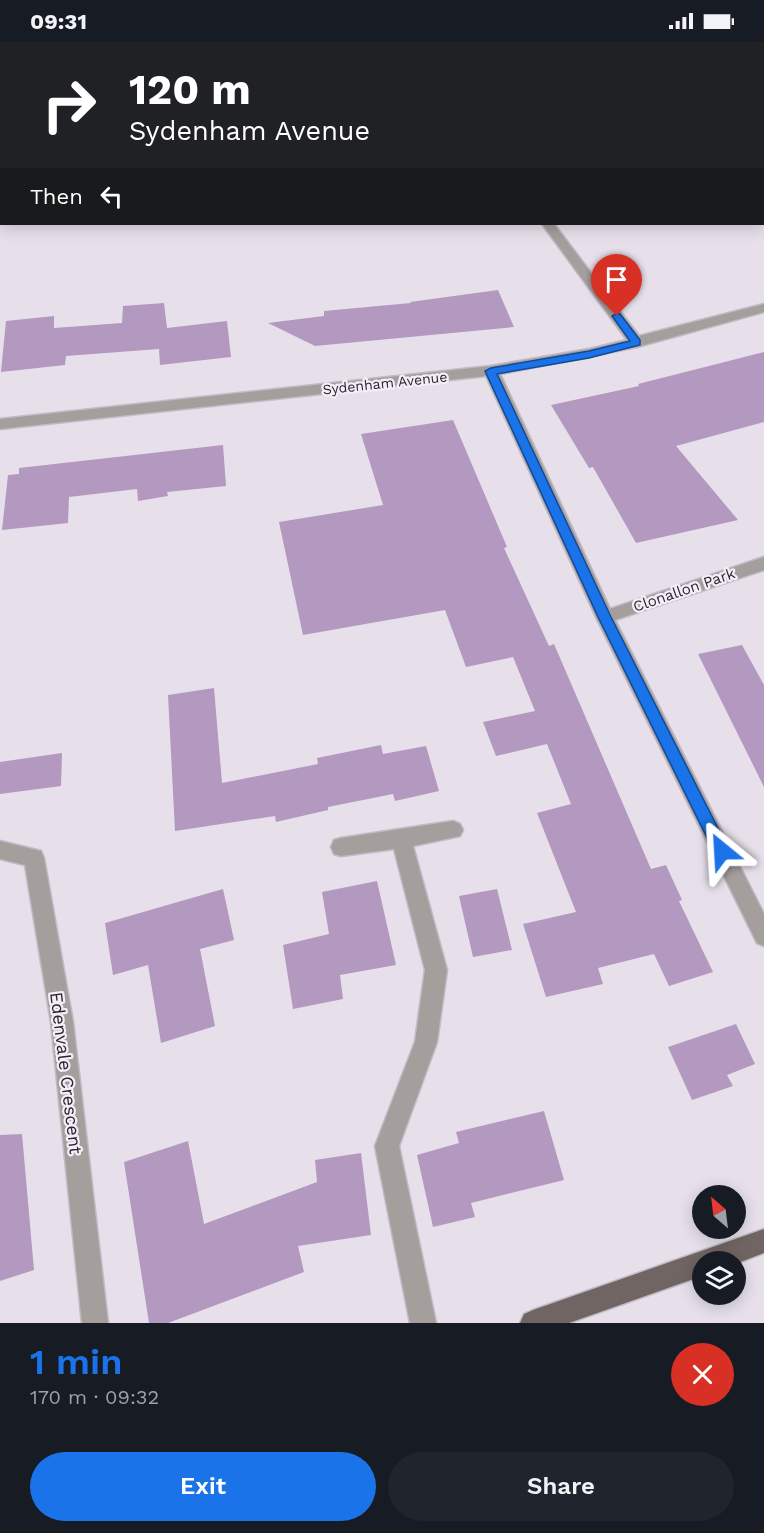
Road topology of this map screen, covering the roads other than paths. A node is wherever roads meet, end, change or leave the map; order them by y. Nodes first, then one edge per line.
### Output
1 (549, 225) edge
2 (764, 308) edge
3 (637, 343) junction
4 (491, 371) junction
5 (0, 424) edge
6 (764, 563) edge
7 (605, 617) junction
8 (453, 830) dead end
9 (401, 839) junction
10 (341, 847) dead end
11 (0, 850) edge
12 (764, 936) edge
13 (764, 1241) edge
14 (736, 1251) edge
15 (692, 1267) edge
16 (95, 1323) edge
17 (423, 1323) edge
18 (533, 1323) edge

1 - 3 street
2 - 3 street, Sydenham Avenue
3 - 4 street, Sydenham Avenue
4 - 5 street, Sydenham Avenue
4 - 7 street
6 - 7 street, Clonallon Park
7 - 12 street
8 - 9 street
9 - 10 street
9 - 17 street
11 - 16 street, Edenvale Crescent
13 - 14 main road
15 - 18 main road

